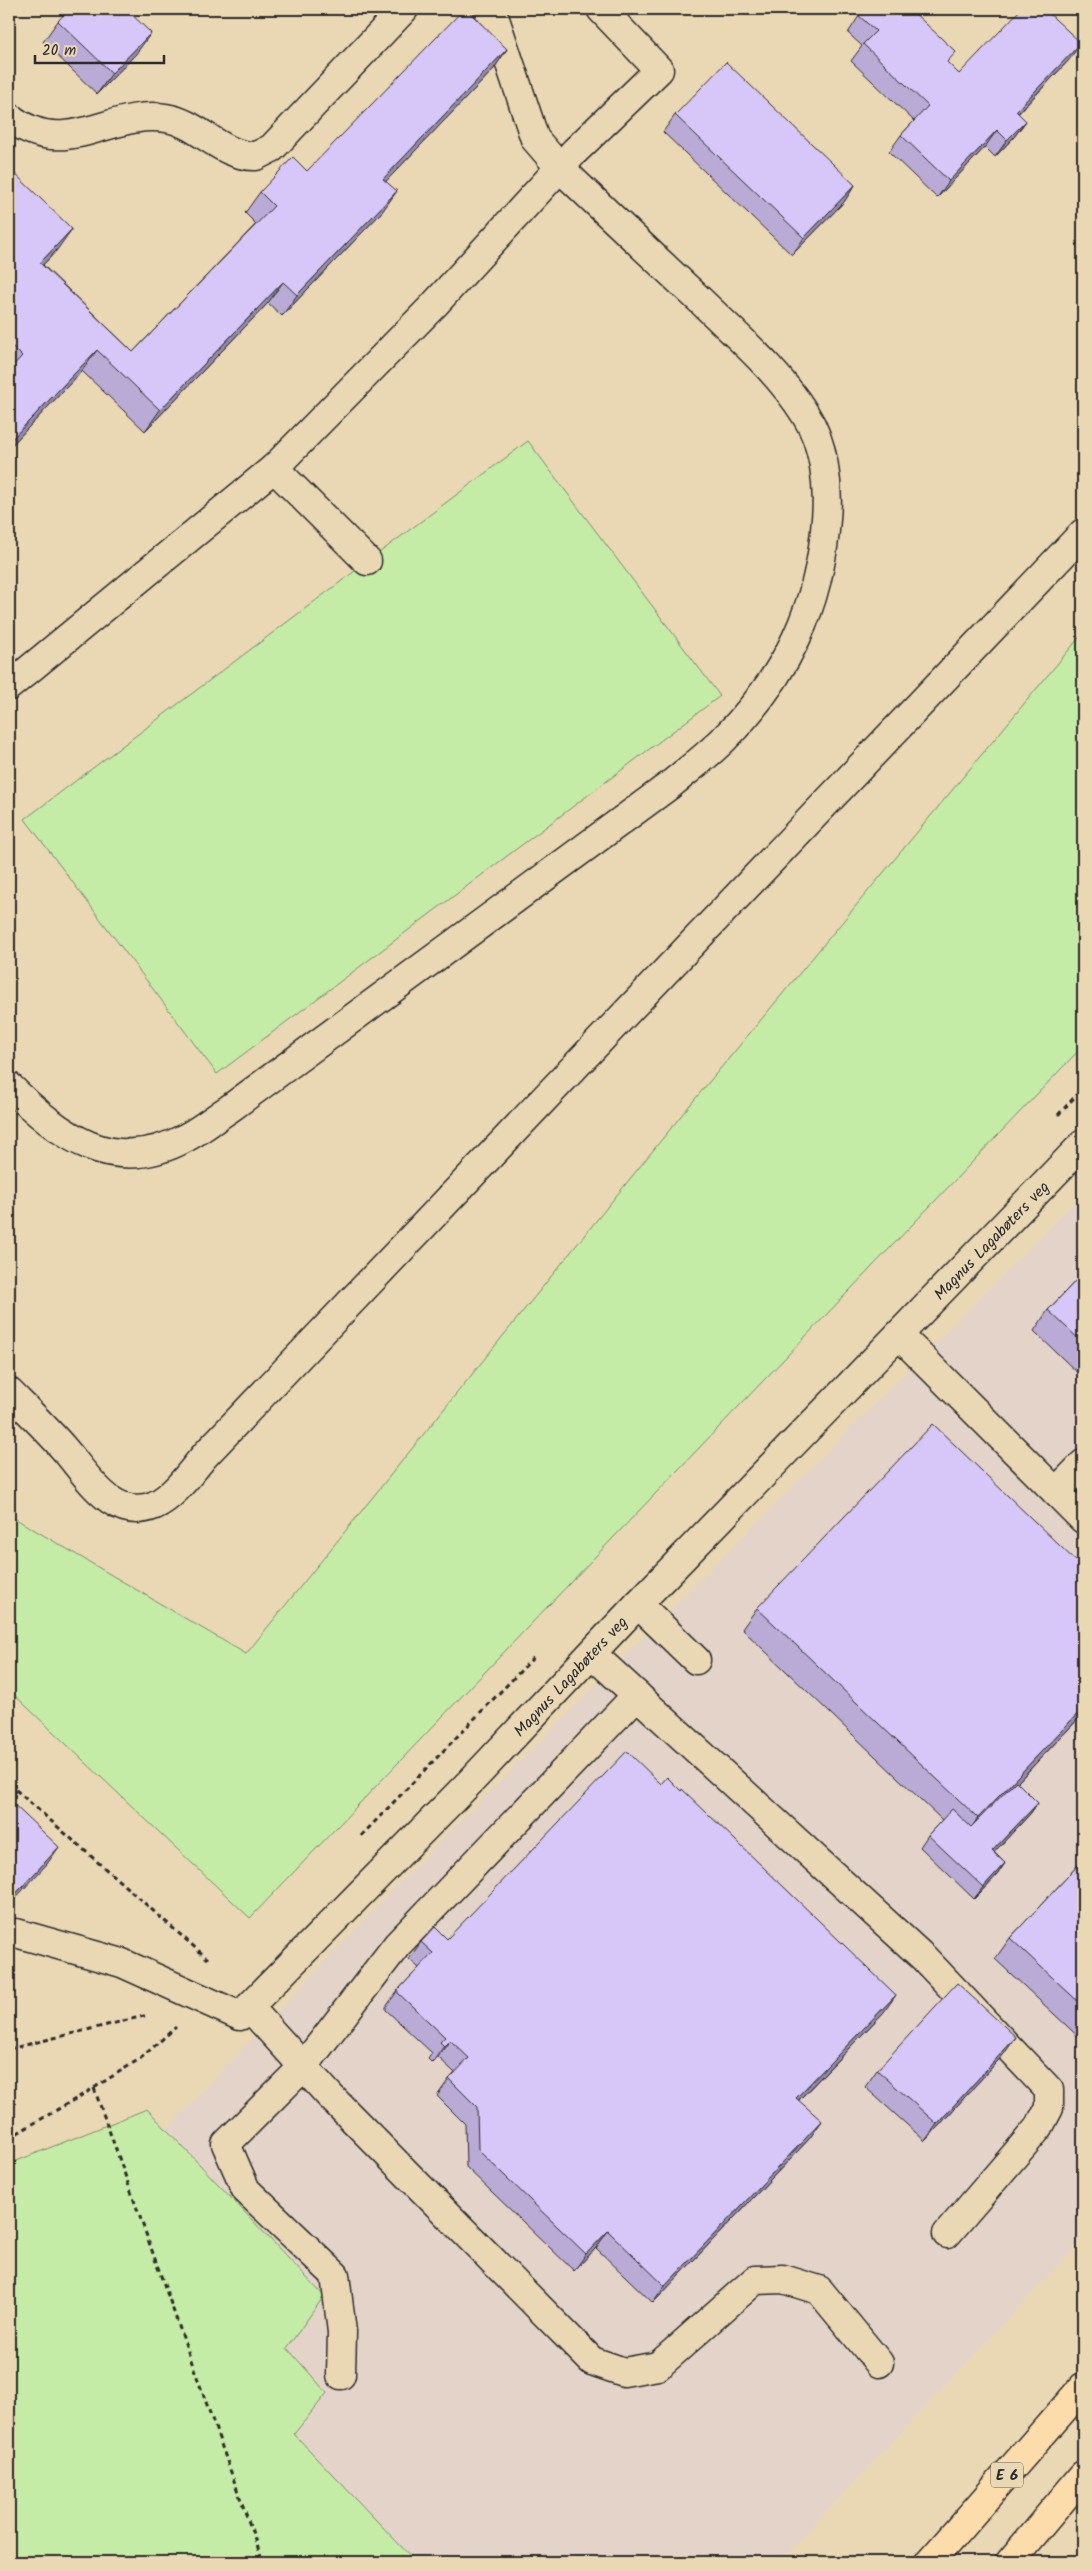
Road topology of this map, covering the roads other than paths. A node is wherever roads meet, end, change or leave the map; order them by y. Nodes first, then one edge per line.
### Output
1 (404, 9) edge
2 (488, 9) edge
3 (601, 9) edge
4 (9, 117) edge
5 (560, 168) junction
6 (274, 468) junction
7 (1083, 533) edge
8 (367, 562) dead end
9 (9, 686) edge
10 (9, 1086) edge
11 (1083, 1144) edge
12 (900, 1336) junction
13 (9, 1392) edge
14 (1083, 1464) edge
15 (1056, 1492) junction
16 (1083, 1519) edge
17 (638, 1604) junction
18 (592, 1654) junction
19 (696, 1660) dead end
20 (637, 1695) junction
21 (16, 1933) dead end
22 (245, 2012) junction
23 (303, 2067) junction
24 (947, 2234) dead end
25 (879, 2363) dead end
26 (341, 2375) dead end
27 (1083, 2387) edge
28 (1083, 2475) edge
29 (930, 2562) edge
30 (1010, 2562) edge

1 - 4 street
2 - 5 street
3 - 5 street
5 - 6 street
5 - 10 street
6 - 8 street
6 - 9 street
7 - 13 street
11 - 12 street, Magnus Lagabøters veg
12 - 15 street
12 - 17 street, Magnus Lagabøters veg
14 - 15 street
15 - 16 street
17 - 18 street, Magnus Lagabøters veg
17 - 19 street
18 - 20 street
18 - 22 street, Magnus Lagabøters veg
20 - 23 street
20 - 24 street
21 - 22 street
22 - 23 street
23 - 25 street
23 - 26 street
27 - 29 highway, E 6
28 - 30 highway

